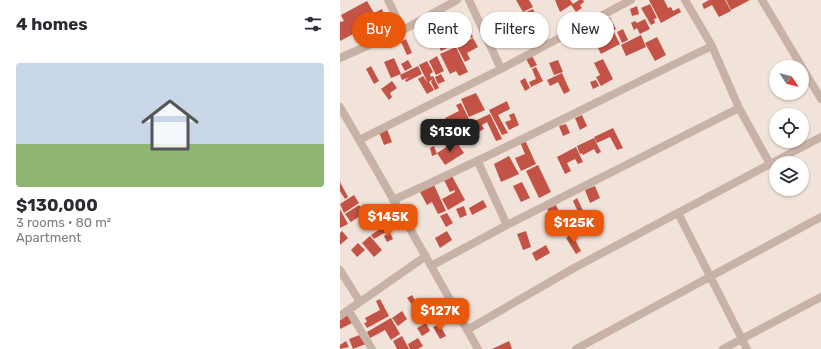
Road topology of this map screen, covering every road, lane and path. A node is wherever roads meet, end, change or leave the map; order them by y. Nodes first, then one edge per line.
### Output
1 (388, 0) edge
2 (457, 0) edge
3 (469, 0) edge
4 (631, 0) edge
5 (685, 0) edge
6 (762, 0) edge
7 (394, 12) edge
8 (406, 28) edge
9 (712, 46) junction
10 (362, 48) edge
11 (340, 58) edge
12 (501, 69) junction
13 (821, 99) edge
14 (340, 107) edge
15 (739, 108) junction
16 (821, 137) edge
17 (359, 140) junction
18 (785, 156) edge
19 (478, 162) junction
20 (769, 162) edge
21 (769, 165) edge
22 (393, 200) junction
23 (678, 213) junction
24 (821, 217) edge
25 (507, 225) junction
26 (426, 256) junction
27 (431, 266) junction
28 (340, 270) edge
29 (709, 276) junction
30 (821, 297) edge
31 (360, 302) junction
32 (349, 310) junction
33 (340, 316) edge
34 (467, 330) junction
35 (741, 338) junction
36 (372, 349) edge
37 (478, 349) edge
38 (576, 349) edge
39 (722, 349) edge
40 (747, 349) edge

1 - 7 street
2 - 8 street
3 - 12 street
4 - 12 street
5 - 9 street
6 - 13 street
9 - 15 street
9 - 19 street
10 - 11 street
12 - 17 street
14 - 17 street
15 - 20 street
15 - 25 street
16 - 18 street
17 - 22 street
19 - 22 street
19 - 25 street
21 - 23 street
22 - 26 street
23 - 29 street
23 - 34 street
24 - 29 street
25 - 27 street
26 - 27 street
26 - 31 street
27 - 34 street
28 - 31 street
29 - 35 street
29 - 38 street
30 - 35 street
31 - 32 street
32 - 33 street
32 - 36 street
34 - 37 street
35 - 39 street
35 - 40 street

